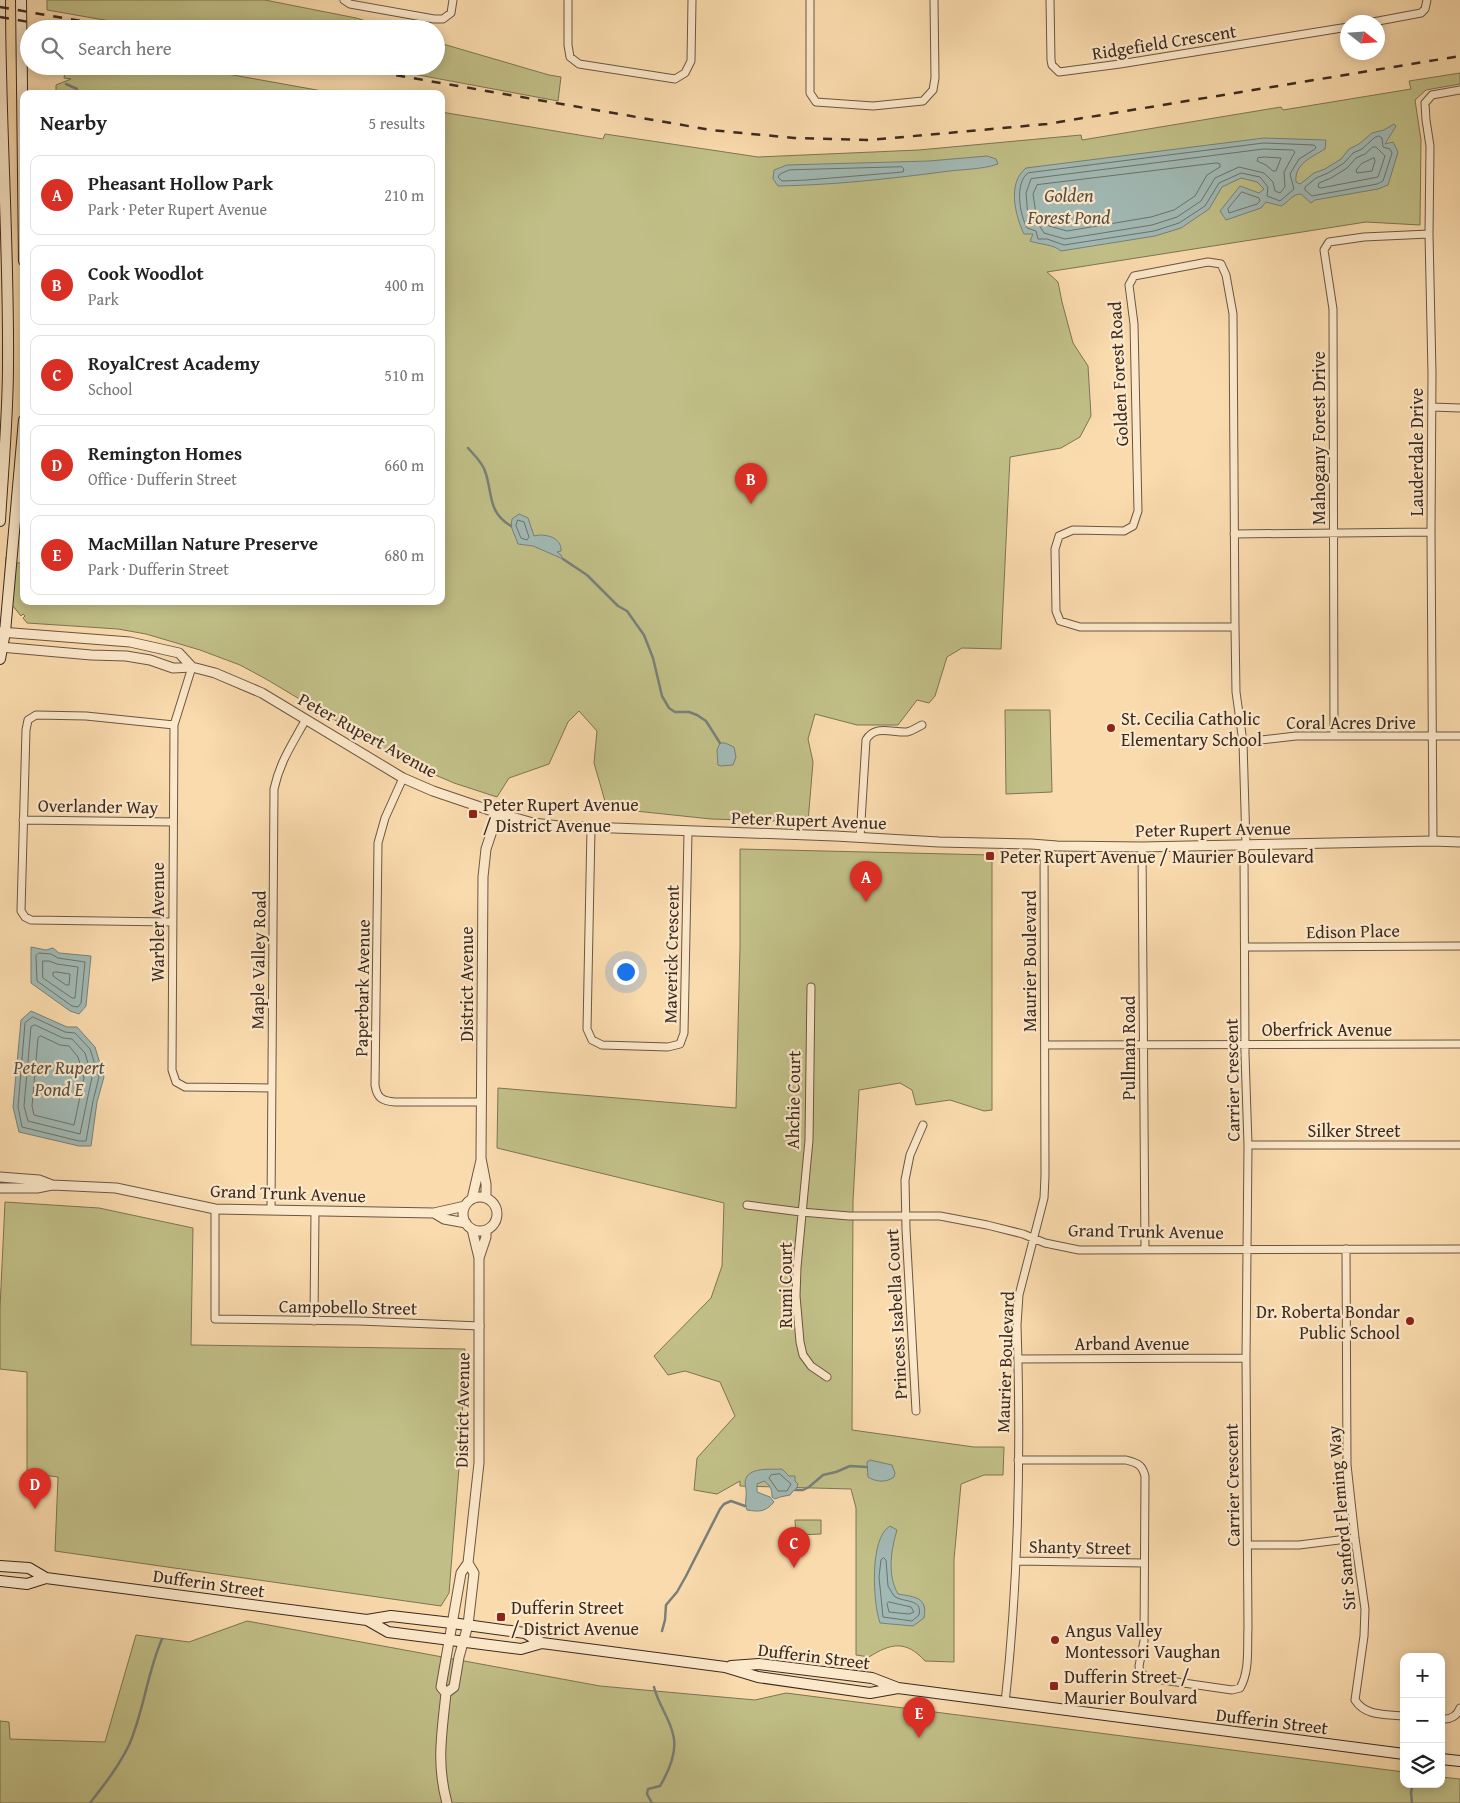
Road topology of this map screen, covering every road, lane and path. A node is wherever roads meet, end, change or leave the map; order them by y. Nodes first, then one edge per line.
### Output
1 (0, 0) edge
2 (21, 0) edge
3 (344, 0) edge
4 (453, 0) edge
5 (568, 0) edge
6 (692, 0) edge
7 (810, 0) edge
8 (934, 0) edge
9 (1050, 0) edge
10 (1428, 0) edge
11 (21, 20) edge
12 (1385, 20) edge
13 (1340, 28) edge
14 (22, 75) edge
15 (22, 90) edge
16 (1460, 90) edge
17 (1429, 234) junction
18 (1432, 407) junction
19 (1460, 408) edge
20 (20, 459) edge
21 (0, 521) edge
22 (1431, 532) junction
23 (1334, 533) junction
24 (1234, 534) junction
25 (1234, 627) junction
26 (2, 632) edge
27 (1, 647) edge
28 (0, 659) edge
29 (192, 667) junction
30 (306, 719) junction
31 (174, 725) junction
32 (922, 725) dead end
33 (1334, 736) junction
34 (1432, 736) junction
35 (1460, 736) edge
36 (1242, 742) junction
37 (404, 778) junction
38 (498, 813) junction
39 (23, 820) junction
40 (173, 822) junction
41 (591, 828) junction
42 (688, 832) junction
43 (860, 838) junction
44 (1433, 841) junction
45 (1460, 842) edge
46 (1044, 845) junction
47 (1246, 845) junction
48 (1142, 847) junction
49 (172, 922) junction
50 (1460, 946) edge
51 (1246, 947) junction
52 (811, 987) dead end
53 (1143, 1044) junction
54 (1245, 1044) junction
55 (1460, 1044) edge
56 (1044, 1045) junction
57 (272, 1088) junction
58 (482, 1102) junction
59 (923, 1125) dead end
60 (1248, 1145) junction
61 (1460, 1145) edge
62 (482, 1158) junction
63 (0, 1177) edge
64 (52, 1185) junction
65 (0, 1188) edge
66 (486, 1198) junction
67 (469, 1202) junction
68 (747, 1205) dead end
69 (215, 1209) junction
70 (271, 1210) junction
71 (315, 1211) junction
72 (801, 1212) junction
73 (434, 1213) junction
74 (906, 1215) junction
75 (469, 1226) junction
76 (486, 1230) junction
77 (1033, 1238) junction
78 (1145, 1249) junction
79 (1247, 1249) junction
80 (1346, 1249) junction
81 (1460, 1249) edge
82 (479, 1258) junction
83 (314, 1321) junction
84 (480, 1326) junction
85 (1246, 1358) junction
86 (1018, 1359) junction
87 (827, 1377) dead end
88 (916, 1411) dead end
89 (1018, 1460) junction
90 (1354, 1538) junction
91 (1248, 1545) junction
92 (1016, 1561) junction
93 (468, 1563) junction
94 (1144, 1563) junction
95 (0, 1566) edge
96 (46, 1578) junction
97 (0, 1581) edge
98 (367, 1620) junction
99 (452, 1623) junction
100 (468, 1625) junction
101 (449, 1638) junction
102 (464, 1640) junction
103 (542, 1643) junction
104 (446, 1693) junction
105 (1005, 1703) junction
106 (1460, 1708) edge
107 (1400, 1716) edge
108 (1445, 1719) edge
109 (1400, 1753) edge
110 (1445, 1759) edge
111 (1460, 1761) edge
112 (447, 1803) edge

1 - 21 main road
2 - 11 main road
3 - 4 street
5 - 6 street
7 - 8 street
9 - 13 street, Ridgefield Crescent
10 - 12 street
14 - 15 main road
16 - 17 street, Lauderdale Drive
17 - 18 street, Lauderdale Drive
17 - 23 street, Mahogany Forest Drive
18 - 19 street
18 - 22 street, Lauderdale Drive
20 - 26 main road
22 - 23 street
22 - 34 street, Lauderdale Drive
23 - 24 street
23 - 33 street, Mahogany Forest Drive
24 - 25 street, Golden Forest Road
24 - 25 street, Golden Forest Road
25 - 36 street, Golden Forest Road
26 - 27 main road
26 - 29 street, Peter Rupert Avenue
27 - 28 main road
27 - 29 street, Peter Rupert Avenue
29 - 30 street, Peter Rupert Avenue
29 - 31 street, Warbler Avenue
30 - 37 street, Peter Rupert Avenue
30 - 57 street, Maple Valley Road
31 - 39 street
31 - 40 street, Warbler Avenue
32 - 43 street
33 - 34 street, Coral Acres Drive
33 - 36 street, Coral Acres Drive
34 - 35 street, Coral Acres Drive
34 - 44 street, Lauderdale Drive
36 - 47 street, Golden Forest Road
37 - 38 street, Peter Rupert Avenue
37 - 58 street, Paperbark Avenue
38 - 41 street, Peter Rupert Avenue
38 - 58 street, District Avenue
39 - 40 street, Overlander Way
39 - 49 street
40 - 49 street, Warbler Avenue
41 - 42 street, Peter Rupert Avenue
41 - 42 street, Maverick Crescent
42 - 43 street, Peter Rupert Avenue
43 - 46 street, Peter Rupert Avenue
44 - 45 street, Peter Rupert Avenue
44 - 47 street, Peter Rupert Avenue
46 - 48 street, Peter Rupert Avenue
46 - 56 street, Maurier Boulevard
47 - 48 street, Peter Rupert Avenue
47 - 51 street, Carrier Crescent
48 - 53 street, Pullman Road
49 - 57 street, Warbler Avenue
50 - 51 street, Edison Place
51 - 54 street, Carrier Crescent
52 - 72 street, Ahchie Court
53 - 54 street, Oberfrick Avenue
53 - 56 street, Oberfrick Avenue
53 - 78 street, Pullman Road
54 - 55 street, Oberfrick Avenue
54 - 60 street, Carrier Crescent
56 - 77 street, Maurier Boulevard
57 - 70 street, Maple Valley Road
58 - 62 street, District Avenue
59 - 74 street, Princess Isabella Court
60 - 61 street, Silker Street
60 - 79 street, Carrier Crescent
62 - 66 street, District Avenue
62 - 67 street, District Avenue
63 - 64 street, Grand Trunk Avenue
64 - 65 street, Grand Trunk Avenue
64 - 69 street, Grand Trunk Avenue
66 - 67 street
66 - 76 street
67 - 73 street, Grand Trunk Avenue
67 - 75 street
68 - 72 street, Grand Trunk Avenue
69 - 70 street, Grand Trunk Avenue
69 - 83 street, Campobello Street
70 - 71 street, Grand Trunk Avenue
71 - 73 street, Grand Trunk Avenue
71 - 83 street
72 - 74 street, Grand Trunk Avenue
72 - 87 street, Rumi Court
73 - 75 street, Grand Trunk Avenue
74 - 77 street, Grand Trunk Avenue
74 - 88 street, Princess Isabella Court
75 - 76 street
75 - 82 street, District Avenue
76 - 82 street, District Avenue
77 - 78 street, Grand Trunk Avenue
77 - 86 street, Maurier Boulevard
78 - 79 street, Grand Trunk Avenue
79 - 80 street, Grand Trunk Avenue
79 - 85 street, Carrier Crescent
80 - 81 street, Grand Trunk Avenue
80 - 90 street, Sir Sanford Fleming Way
82 - 84 street, District Avenue
83 - 84 street, Campobello Street
84 - 93 street, District Avenue
85 - 86 street, Arband Avenue
85 - 91 street, Carrier Crescent
86 - 89 street, Maurier Boulevard
89 - 92 street, Maurier Boulevard
89 - 94 street, Carrier Crescent
90 - 91 street
90 - 107 street, Sir Sanford Fleming Way
91 - 94 street, Carrier Crescent
92 - 94 street, Shanty Street
92 - 105 street, Maurier Boulevard
93 - 99 street, District Avenue
93 - 100 street, District Avenue
95 - 96 main road, Dufferin Street
96 - 97 main road, Dufferin Street
96 - 98 main road, Dufferin Street
98 - 99 main road, Dufferin Street
98 - 101 main road, Dufferin Street
99 - 100 main road, Dufferin Street
99 - 101 street, District Avenue
100 - 102 street, District Avenue
100 - 103 main road, Dufferin Street
101 - 102 main road, Dufferin Street
101 - 104 street, District Avenue
102 - 103 main road, Dufferin Street
102 - 104 street, District Avenue
103 - 105 main road, Dufferin Street
104 - 112 street
105 - 109 main road, Dufferin Street
106 - 108 street
110 - 111 main road

